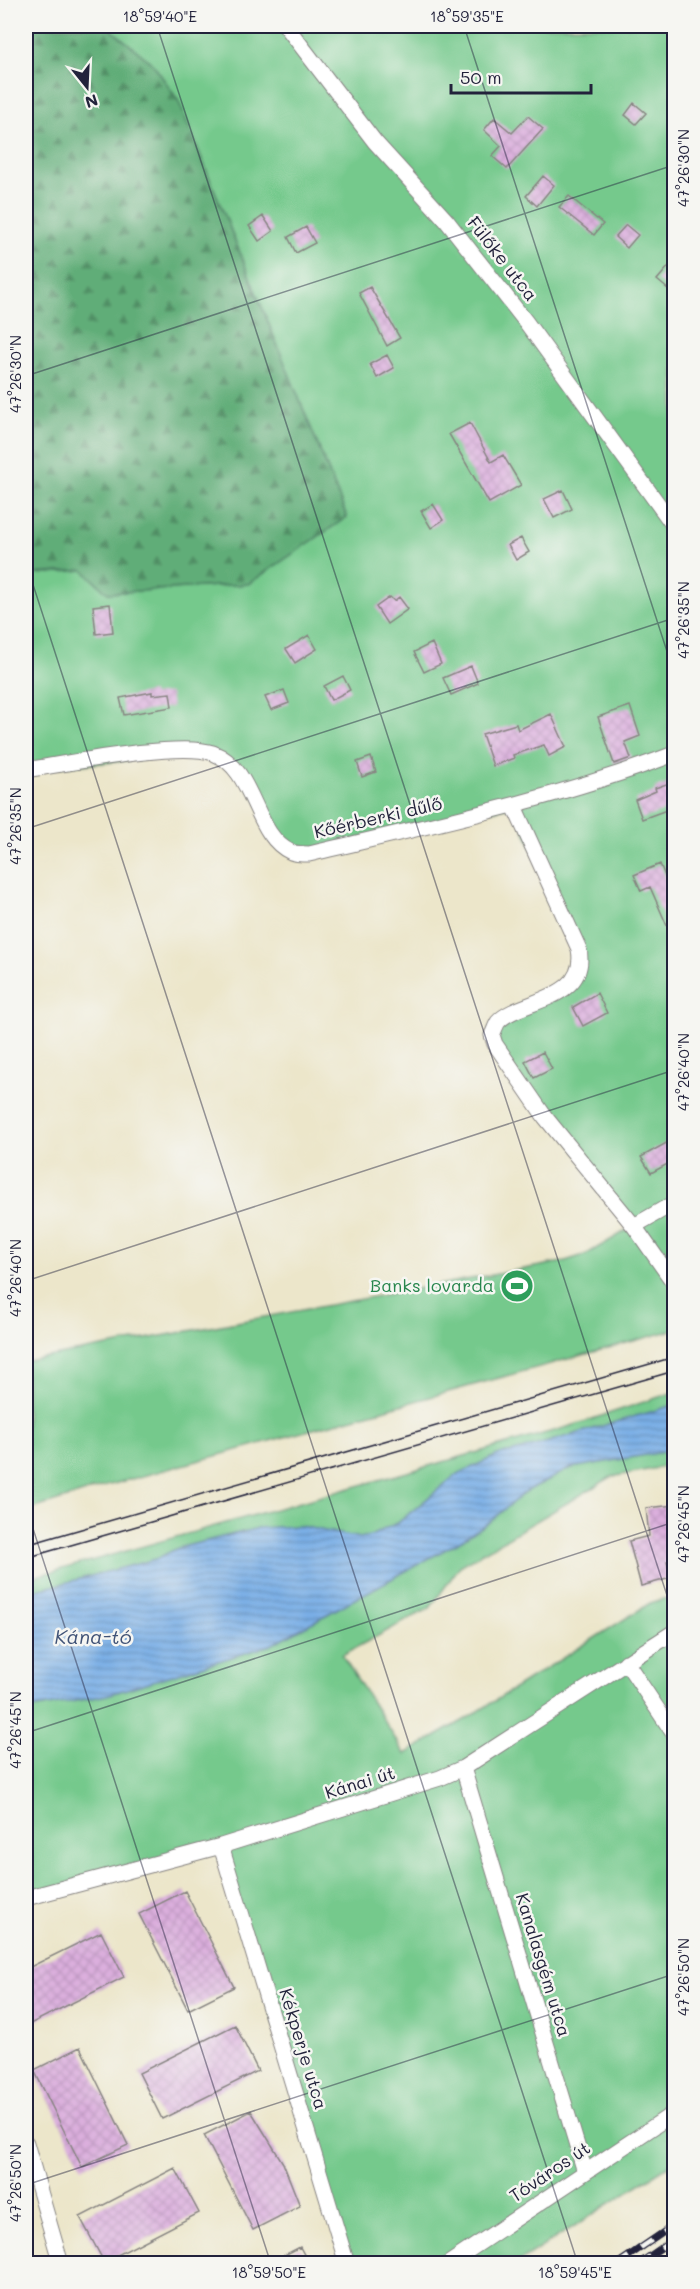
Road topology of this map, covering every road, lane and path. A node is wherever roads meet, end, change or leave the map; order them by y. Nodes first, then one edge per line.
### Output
1 (286, 26) edge
2 (675, 526) edge
3 (675, 754) edge
4 (26, 770) edge
5 (514, 806) junction
6 (675, 1203) edge
7 (634, 1226) junction
8 (675, 1283) edge
9 (675, 1632) edge
10 (626, 1662) junction
11 (675, 1734) edge
12 (463, 1768) junction
13 (221, 1846) junction
14 (26, 1898) edge
15 (675, 2113) edge
16 (26, 2143) edge
17 (585, 2172) junction
18 (62, 2264) edge
19 (347, 2264) edge
20 (448, 2264) edge

1 - 2 street, Fülőke utca
3 - 5 street, Kőérberki dűlő
4 - 5 street, Kőérberki dűlő
5 - 7 street
6 - 7 street
7 - 8 street
9 - 10 street, Kánai út
10 - 11 street
10 - 12 street, Kánai út
12 - 13 street, Kánai út
12 - 17 street, Kanalasgém utca
13 - 14 street, Kánai út
13 - 19 street, Kékperje utca
15 - 17 street, Tóváros út
16 - 18 street
17 - 20 street, Tóváros út

